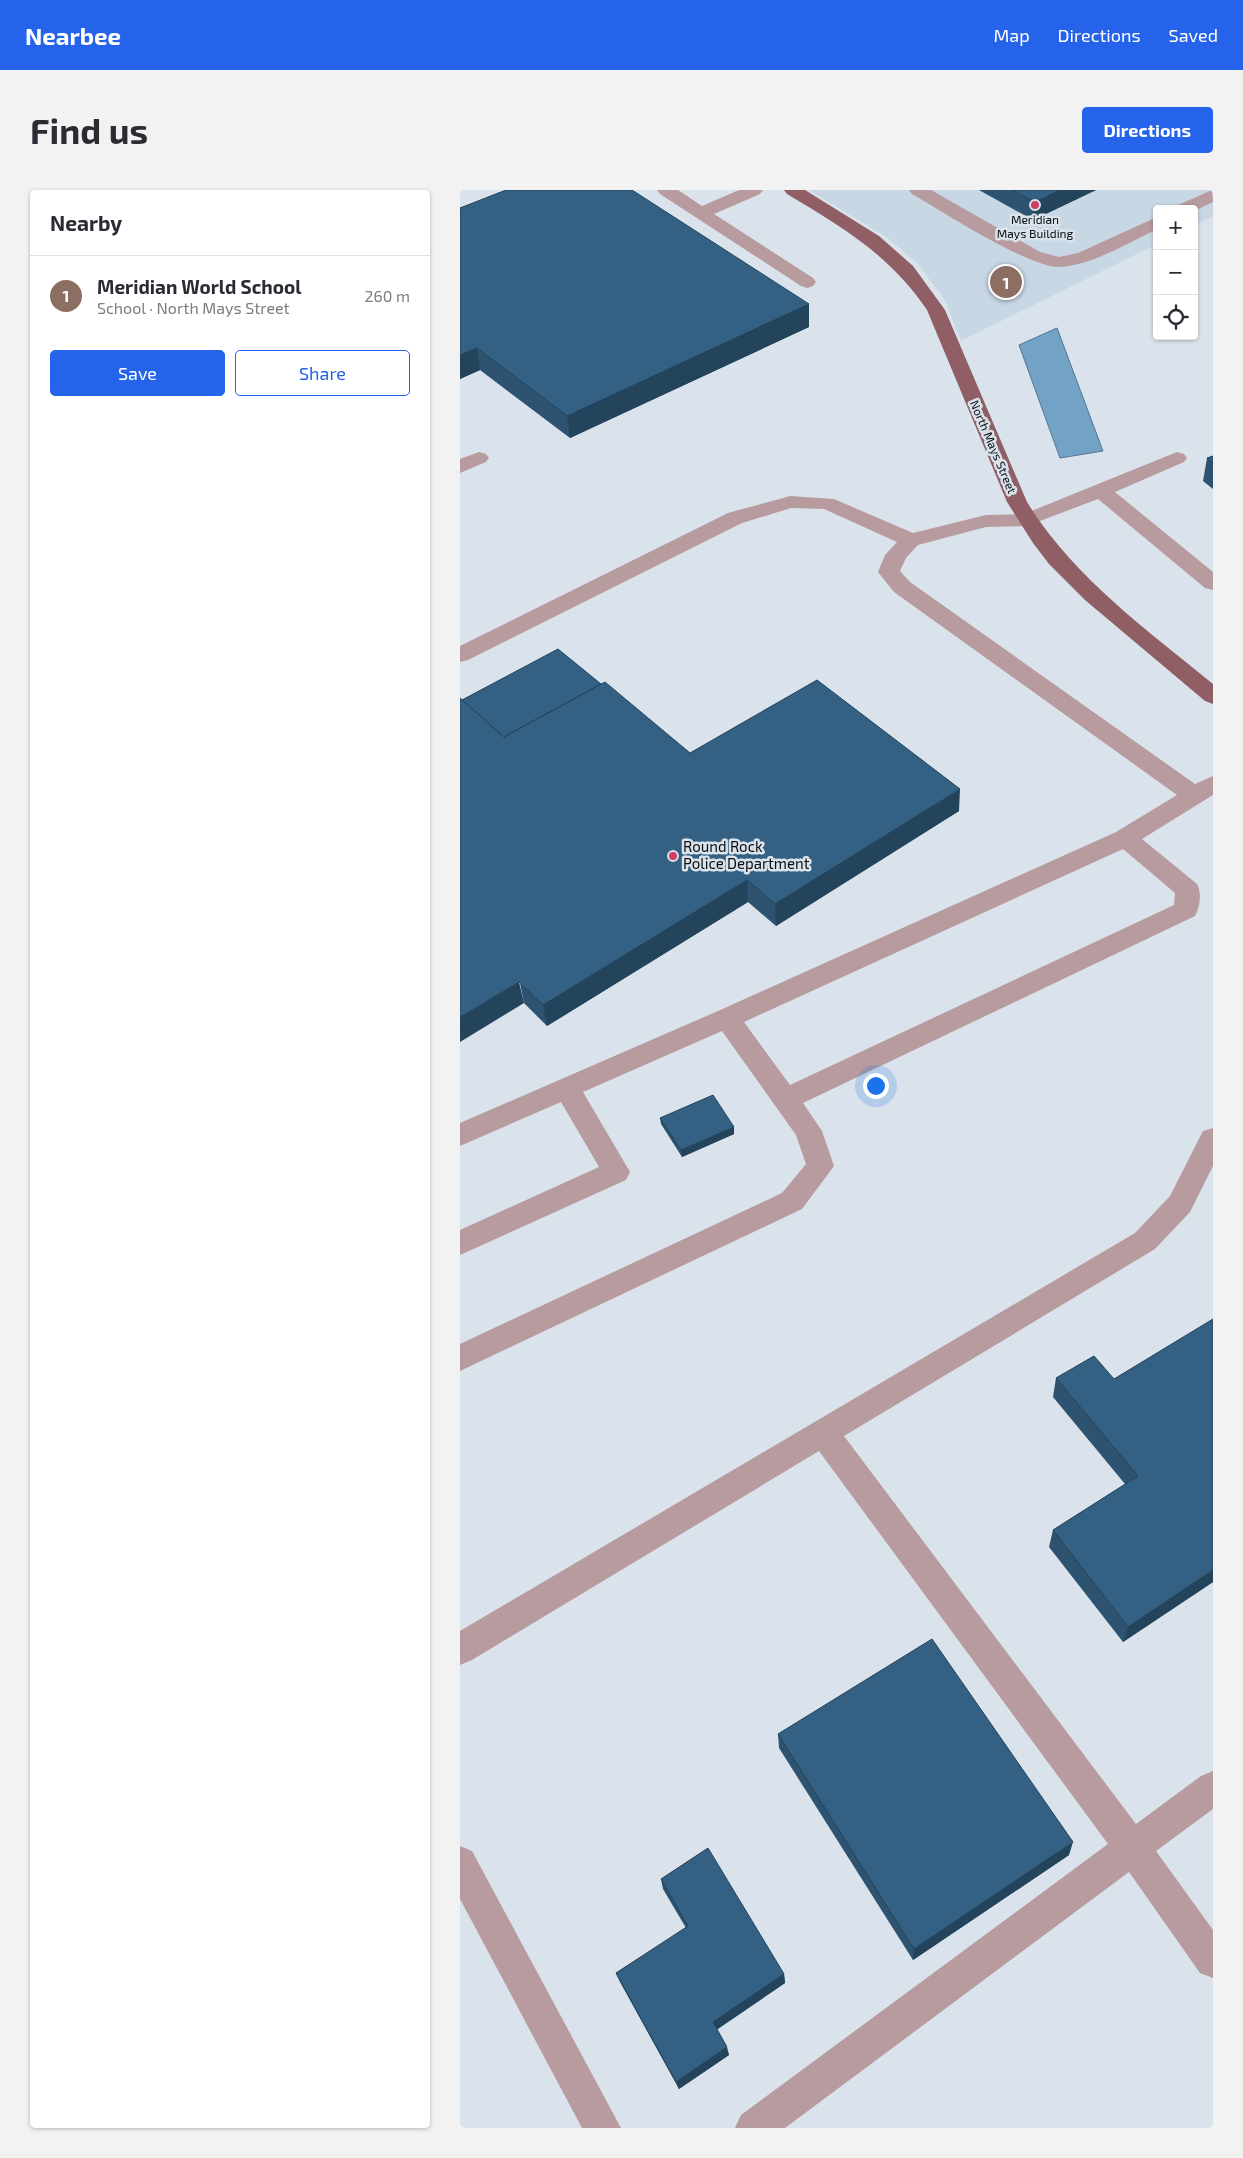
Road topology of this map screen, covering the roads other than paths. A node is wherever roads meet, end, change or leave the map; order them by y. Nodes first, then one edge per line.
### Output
1 (666, 190) edge
2 (754, 190) edge
3 (792, 190) edge
4 (918, 190) edge
5 (1213, 195) edge
6 (1192, 205) edge
7 (701, 212) junction
8 (1153, 224) edge
9 (807, 282) dead end
10 (479, 458) dead end
11 (1177, 458) dead end
12 (460, 467) edge
13 (1101, 491) junction
14 (1027, 520) junction
15 (911, 540) junction
16 (1213, 584) edge
17 (460, 655) edge
18 (1213, 696) edge
19 (1203, 789) edge
20 (1125, 838) junction
21 (726, 1018) junction
22 (567, 1088) junction
23 (785, 1099) junction
24 (460, 1135) edge
25 (1213, 1139) edge
26 (460, 1243) edge
27 (460, 1358) edge
28 (822, 1434) junction
29 (460, 1649) edge
30 (1213, 1788) edge
31 (1132, 1847) junction
32 (460, 1863) edge
33 (1213, 1960) edge
34 (602, 2128) edge
35 (754, 2128) edge

1 - 7 lane
2 - 7 lane
3 - 14 main road, North Mays Street
4 - 8 lane
5 - 6 lane
7 - 9 lane
10 - 12 lane
11 - 13 lane
13 - 14 lane
13 - 16 lane
14 - 15 lane
14 - 18 main road, North Mays Street
15 - 17 lane
15 - 19 lane
19 - 20 lane
20 - 21 lane
20 - 23 lane
21 - 22 lane
21 - 23 lane
22 - 24 lane
22 - 26 lane
23 - 27 lane
25 - 28 lane
28 - 29 lane
28 - 31 lane
30 - 31 lane
31 - 33 lane
31 - 35 lane
32 - 34 lane

